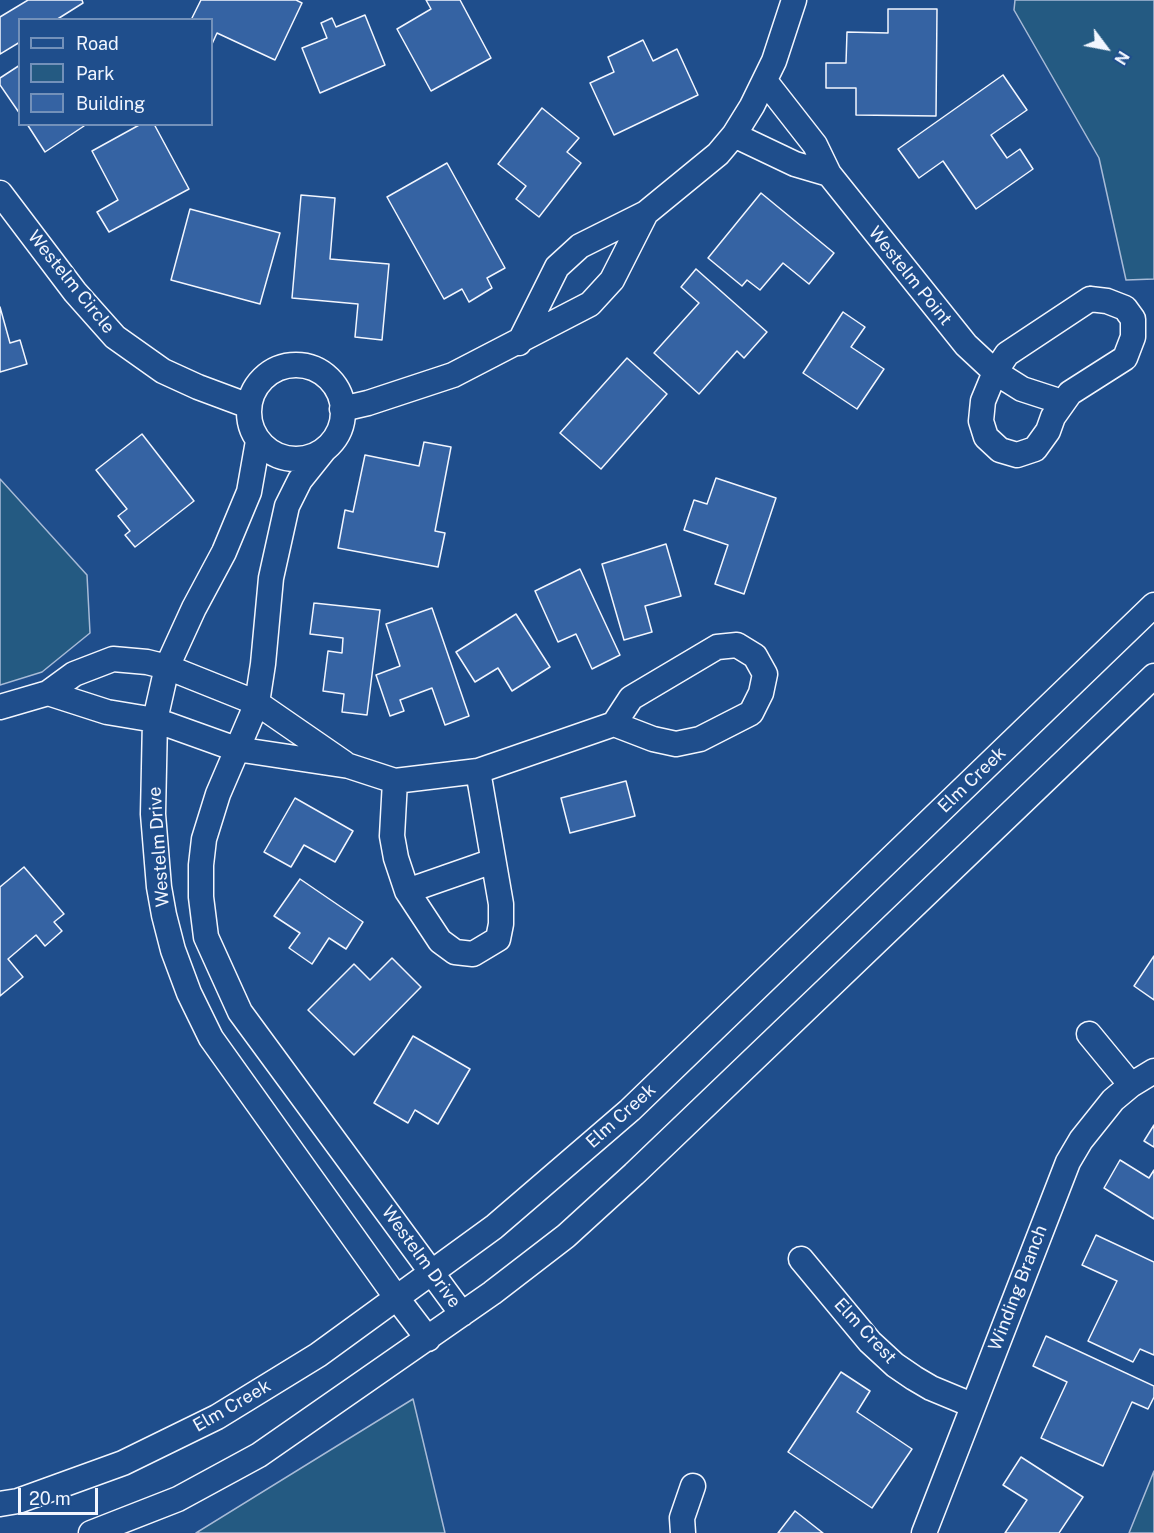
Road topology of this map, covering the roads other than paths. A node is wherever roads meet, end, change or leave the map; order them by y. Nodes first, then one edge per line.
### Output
1 (794, 0) edge
2 (765, 81) junction
3 (734, 135) junction
4 (829, 174) junction
5 (0, 193) edge
6 (646, 213) junction
7 (519, 342) junction
8 (995, 372) junction
9 (1062, 402) junction
10 (249, 406) junction
11 (342, 409) junction
12 (258, 441) junction
13 (324, 450) junction
14 (1152, 610) edge
15 (167, 667) junction
16 (1154, 675) edge
17 (48, 693) junction
18 (257, 703) junction
19 (0, 707) edge
20 (155, 720) junction
21 (614, 724) junction
22 (236, 749) junction
23 (349, 766) junction
24 (477, 771) junction
25 (395, 781) junction
26 (493, 861) junction
27 (407, 891) junction
28 (1089, 1034) dead end
29 (1154, 1071) edge
30 (1131, 1085) junction
31 (801, 1259) dead end
32 (432, 1271) junction
33 (396, 1297) junction
34 (462, 1314) junction
35 (428, 1339) junction
36 (972, 1406) junction
37 (693, 1486) dead end
38 (0, 1504) edge
39 (91, 1533) edge
40 (683, 1533) edge
41 (924, 1533) edge

1 - 2 street
2 - 3 street
2 - 4 street, Westelm Point
3 - 4 street
3 - 6 street
4 - 8 street, Westelm Point
5 - 10 street, Westelm Circle
6 - 7 street
6 - 7 street
7 - 11 street
8 - 9 street, Westelm Point
8 - 9 street
8 - 9 street
10 - 11 street
10 - 12 street
11 - 13 street
12 - 13 street
12 - 15 street, Westelm Drive
13 - 18 street, Westelm Drive
14 - 32 street, Elm Creek
15 - 17 street
15 - 18 street
15 - 20 street, Westelm Drive
16 - 34 street
17 - 19 street
17 - 20 street
18 - 22 street, Westelm Drive
18 - 23 street
20 - 22 street
20 - 33 street, Westelm Drive
21 - 21 street
21 - 24 street
22 - 23 street
22 - 32 street, Westelm Drive
23 - 25 street
24 - 25 street
24 - 26 street
25 - 27 street
26 - 27 street
26 - 27 street
28 - 30 street
29 - 30 street, Winding Branch
30 - 36 street, Winding Branch
31 - 36 street, Elm Crest
32 - 33 street, Elm Creek
32 - 34 street, Westelm Drive
33 - 35 street, Westelm Drive
33 - 38 street, Elm Creek
34 - 35 street
35 - 39 street
36 - 41 street, Winding Branch
37 - 40 street

